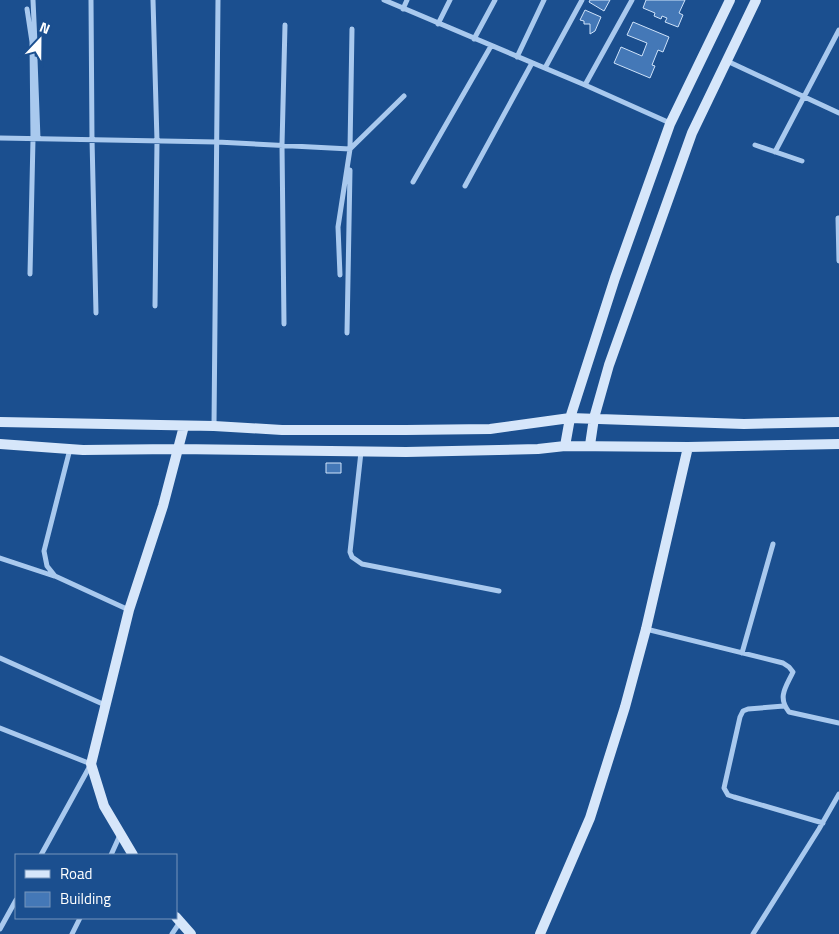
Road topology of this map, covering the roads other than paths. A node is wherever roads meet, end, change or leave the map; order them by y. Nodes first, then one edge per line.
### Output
1 (33, 0) edge
2 (91, 0) edge
3 (153, 0) edge
4 (218, 0) edge
5 (384, 0) edge
6 (407, 0) edge
7 (450, 0) edge
8 (495, 0) edge
9 (544, 0) edge
10 (582, 0) edge
11 (632, 0) edge
12 (730, 0) edge
13 (756, 0) edge
14 (27, 9) dead end
15 (403, 9) junction
16 (438, 24) junction
17 (285, 25) dead end
18 (352, 29) dead end
19 (839, 30) edge
20 (474, 39) junction
21 (491, 46) junction
22 (518, 57) junction
23 (726, 61) junction
24 (532, 64) junction
25 (545, 68) junction
26 (585, 85) junction
27 (404, 96) dead end
28 (804, 97) junction
29 (839, 113) edge
30 (670, 124) junction
31 (0, 138) edge
32 (35, 139) junction
33 (92, 139) junction
34 (157, 140) junction
35 (218, 142) junction
36 (282, 145) junction
37 (755, 145) dead end
38 (350, 149) junction
39 (775, 152) junction
40 (802, 161) dead end
41 (413, 182) dead end
42 (465, 186) dead end
43 (838, 218) dead end
44 (839, 261) edge
45 (30, 274) dead end
46 (340, 275) dead end
47 (155, 306) dead end
48 (96, 313) dead end
49 (284, 324) dead end
50 (347, 333) dead end
51 (570, 418) junction
52 (594, 418) junction
53 (0, 422) edge
54 (839, 422) edge
55 (184, 426) junction
56 (214, 426) junction
57 (0, 444) edge
58 (839, 444) edge
59 (590, 445) junction
60 (565, 446) junction
61 (688, 446) junction
62 (70, 449) junction
63 (176, 449) junction
64 (361, 452) junction
65 (773, 544) dead end
66 (0, 558) edge
67 (55, 576) junction
68 (499, 591) dead end
69 (129, 610) junction
70 (646, 629) junction
71 (742, 653) junction
72 (0, 658) edge
73 (105, 705) junction
74 (784, 706) junction
75 (839, 723) edge
76 (0, 728) edge
77 (91, 764) junction
78 (839, 794) edge
79 (823, 823) junction
80 (120, 835) junction
81 (42, 854) edge
82 (110, 854) edge
83 (132, 854) edge
84 (15, 902) edge
85 (80, 919) edge
86 (178, 919) edge
87 (0, 929) edge
88 (72, 934) edge
89 (172, 934) edge
90 (191, 934) edge
91 (540, 934) edge
92 (753, 934) edge

1 - 32 street
2 - 33 street
3 - 34 street
4 - 35 street
5 - 15 street
6 - 15 street
7 - 16 street
8 - 20 street
9 - 22 street
10 - 25 street
11 - 26 street
12 - 30 street
13 - 23 street
14 - 32 street
15 - 16 street
16 - 20 street
17 - 36 street
18 - 38 street
19 - 28 street
20 - 21 street
21 - 22 street
21 - 41 street
22 - 24 street
23 - 28 street
23 - 52 street
24 - 25 street
24 - 42 street
25 - 26 street
26 - 30 street
27 - 38 street
28 - 29 street
28 - 39 street
30 - 51 street
31 - 32 street
32 - 33 street
32 - 45 street
33 - 34 street
33 - 48 street
34 - 35 street
34 - 47 street
35 - 36 street
35 - 56 street
36 - 38 street
36 - 49 street
37 - 39 street
38 - 46 street
38 - 50 street
39 - 40 street
43 - 44 street
51 - 52 street
51 - 56 street
51 - 60 street
52 - 54 street
52 - 59 street
53 - 55 street
55 - 56 street
55 - 63 street
57 - 62 street
58 - 61 street
59 - 60 street
59 - 61 street
60 - 64 street
61 - 70 street
62 - 63 street
62 - 67 street
63 - 64 street
63 - 69 street
64 - 68 street
65 - 71 street
66 - 67 street
67 - 69 street
69 - 73 street
70 - 71 street
70 - 91 street
71 - 74 street
72 - 73 street
73 - 77 street
74 - 75 street
74 - 79 street
76 - 77 street
77 - 80 street
77 - 81 street
78 - 79 street
79 - 92 street
80 - 82 street
80 - 83 street
84 - 87 street
85 - 88 street
86 - 89 street
86 - 90 street

